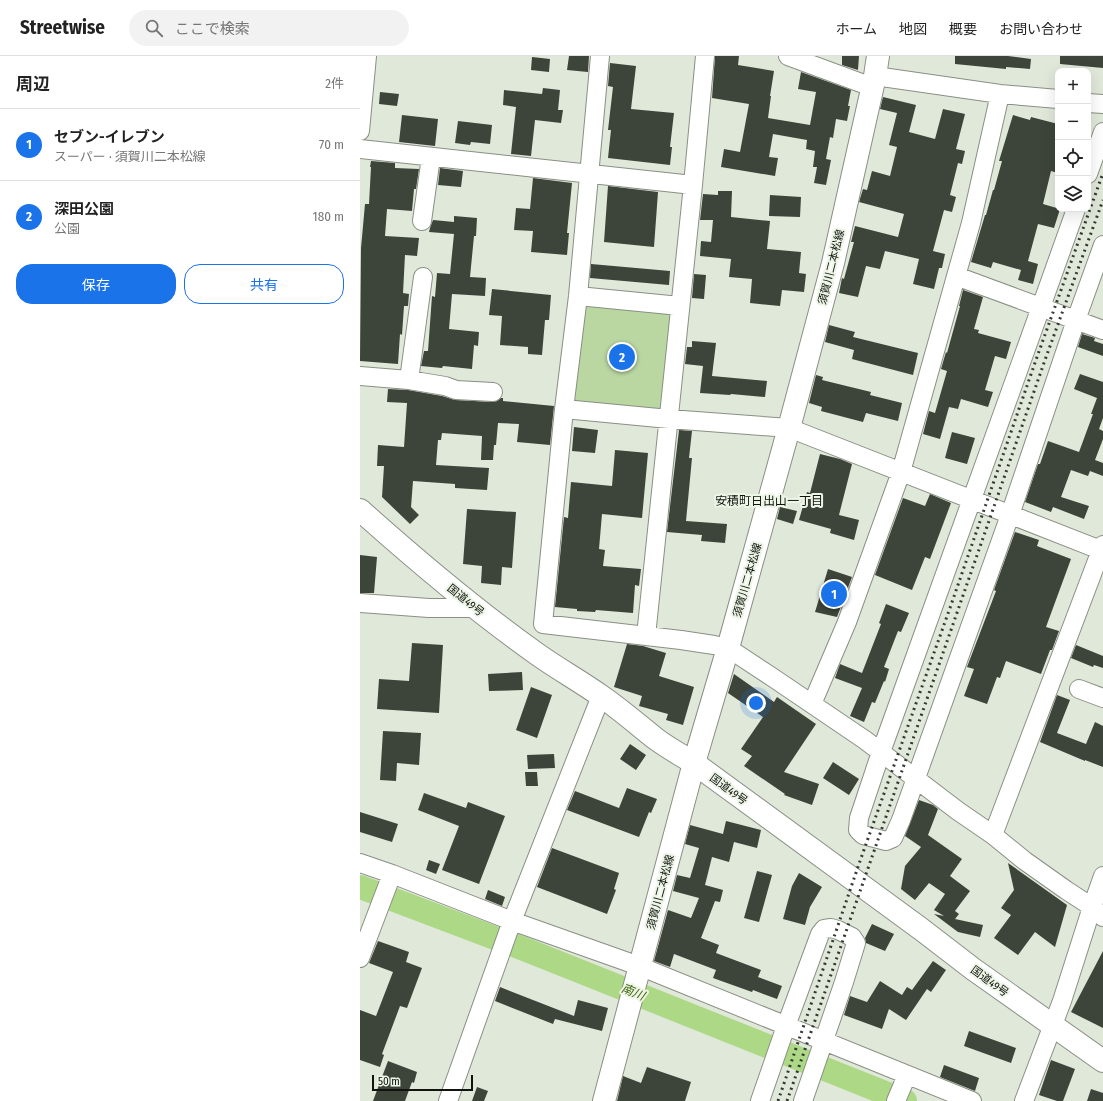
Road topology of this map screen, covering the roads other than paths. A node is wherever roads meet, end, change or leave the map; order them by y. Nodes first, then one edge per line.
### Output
1 (367, 56) edge
2 (600, 56) edge
3 (705, 56) edge
4 (788, 56) edge
5 (875, 73) edge
6 (1000, 94) junction
7 (1055, 100) edge
8 (1091, 103) edge
9 (1103, 104) edge
10 (360, 131) edge
11 (1103, 132) edge
12 (360, 150) edge
13 (430, 157) junction
14 (1091, 166) edge
15 (590, 174) junction
16 (693, 185) junction
17 (1075, 212) edge
18 (422, 221) dead end
19 (1103, 246) edge
20 (956, 276) junction
21 (423, 277) dead end
22 (578, 296) junction
23 (680, 306) junction
24 (1041, 307) junction
25 (1076, 320) junction
26 (1103, 330) edge
27 (360, 376) edge
28 (409, 380) junction
29 (492, 392) dead end
30 (564, 409) junction
31 (669, 419) junction
32 (789, 428) junction
33 (901, 472) junction
34 (972, 500) junction
35 (360, 510) edge
36 (1010, 515) junction
37 (1102, 549) edge
38 (360, 603) edge
39 (474, 608) junction
40 (646, 636) junction
41 (728, 648) junction
42 (1079, 689) dead end
43 (601, 696) junction
44 (1103, 698) edge
45 (812, 704) junction
46 (881, 752) junction
47 (694, 763) junction
48 (915, 779) junction
49 (993, 835) junction
50 (360, 863) edge
51 (1103, 876) edge
52 (390, 877) junction
53 (1097, 912) edge
54 (511, 924) junction
55 (360, 958) edge
56 (638, 970) junction
57 (1052, 1025) junction
58 (785, 1029) junction
59 (822, 1044) junction
60 (1103, 1061) edge
61 (905, 1077) junction
62 (448, 1101) edge
63 (604, 1101) edge
64 (760, 1101) edge
65 (803, 1101) edge
66 (896, 1101) edge
67 (972, 1101) edge
68 (1024, 1101) edge

1 - 10 street
2 - 15 street
3 - 16 street
4 - 5 street
5 - 6 street
5 - 32 main road, 須賀川二本松線
6 - 7 street
6 - 20 street
8 - 9 street
11 - 14 street
12 - 13 street
13 - 15 street
13 - 18 street
15 - 16 street
15 - 22 street
16 - 23 street
17 - 24 street
19 - 25 street
20 - 24 street
20 - 33 street
21 - 28 street
22 - 23 street
22 - 30 street
23 - 31 street
24 - 25 street
24 - 34 street
25 - 26 street
25 - 36 street
27 - 28 street
28 - 29 street
30 - 31 street
30 - 40 street
31 - 32 street
31 - 40 street
32 - 33 street
32 - 41 main road, 須賀川二本松線
33 - 34 street
33 - 45 street
34 - 36 street
34 - 46 street
35 - 39 main road, 国道49号
36 - 37 street
36 - 48 street
37 - 49 street
38 - 39 street
39 - 43 main road, 国道49号
40 - 41 street
41 - 45 street
41 - 47 main road, 須賀川二本松線
42 - 44 street
43 - 47 main road, 国道49号
43 - 54 street
45 - 46 street
46 - 48 street
46 - 48 street
47 - 56 main road, 須賀川二本松線
47 - 57 main road, 国道49号
48 - 49 street
49 - 53 street
50 - 52 street
51 - 53 street
52 - 54 street
52 - 55 street
53 - 57 street
54 - 56 street
54 - 62 street
56 - 58 street
56 - 63 main road, 須賀川二本松線
57 - 60 main road, 国道49号
57 - 68 street
58 - 59 street
58 - 59 street
58 - 64 street
59 - 61 street
59 - 65 street
61 - 66 street
61 - 67 street

